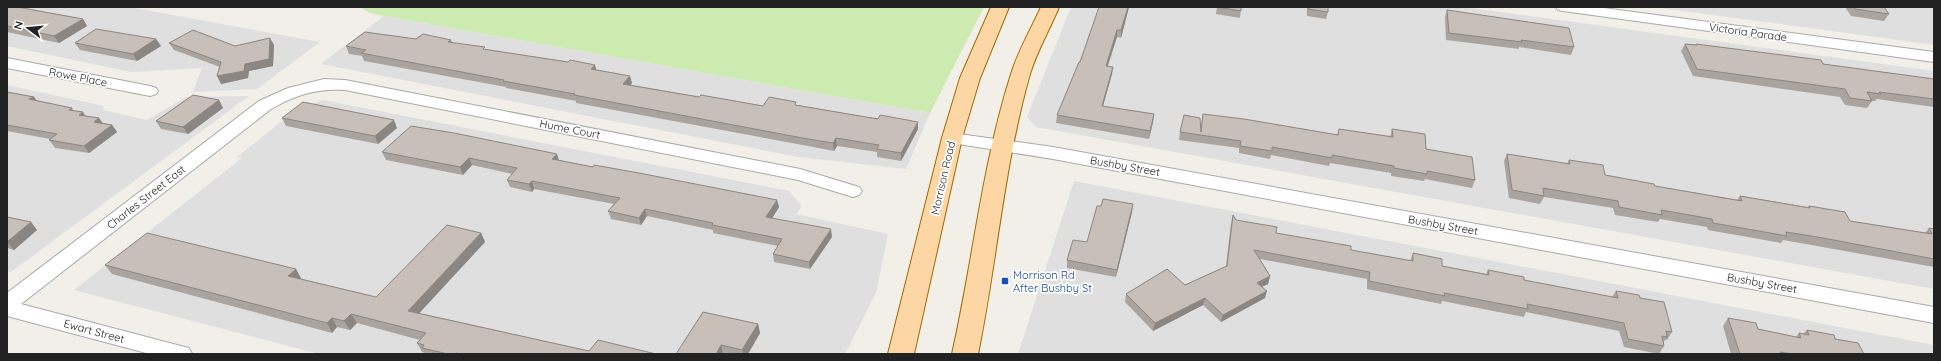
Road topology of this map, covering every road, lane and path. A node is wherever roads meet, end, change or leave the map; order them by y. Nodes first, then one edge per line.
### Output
1 (1000, 7) edge
2 (1050, 7) edge
3 (1563, 7) edge
4 (1934, 57) edge
5 (7, 63) edge
6 (150, 91) dead end
7 (286, 93) joint
8 (952, 138) junction
9 (1002, 144) junction
10 (853, 191) dead end
11 (7, 304) edge
12 (7, 308) edge
13 (1934, 315) edge
14 (181, 354) edge
15 (901, 354) edge
16 (965, 354) edge

1 - 8 main road, Morrison Road
2 - 9 main road
3 - 4 street, Victoria Parade
5 - 6 street, Rowe Place
7 - 10 street, Hume Court
7 - 11 street, Charles Street East
8 - 9 street, Bushby Street
8 - 15 main road, Morrison Road
9 - 13 street, Bushby Street
9 - 16 main road
12 - 14 street, Ewart Street

